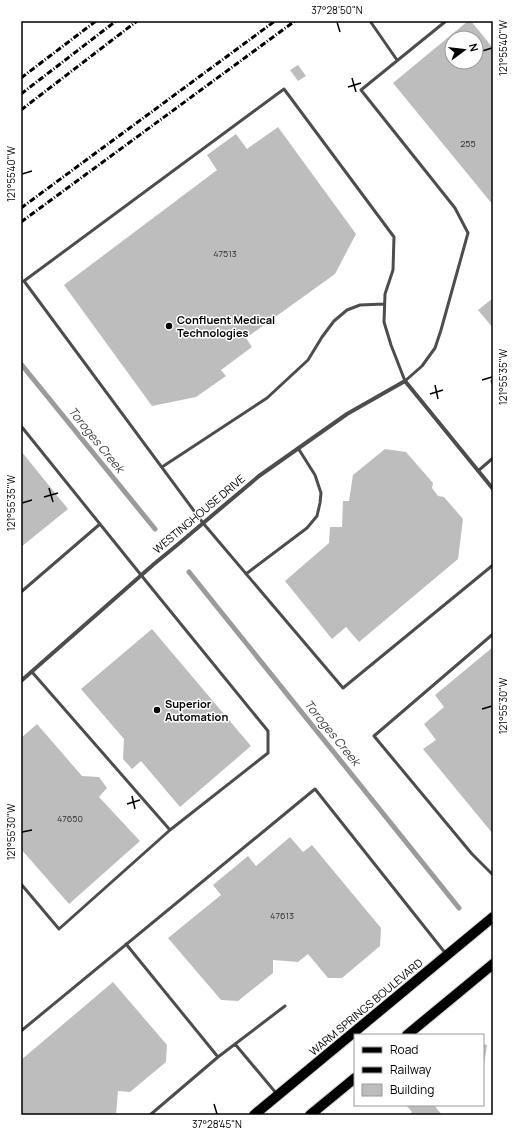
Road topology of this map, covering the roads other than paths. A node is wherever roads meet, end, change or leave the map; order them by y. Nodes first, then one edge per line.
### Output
1 (370, 21) edge
2 (446, 21) edge
3 (398, 60) junction
4 (384, 304) junction
5 (405, 381) junction
6 (21, 426) edge
7 (298, 448) junction
8 (493, 458) edge
9 (162, 467) junction
10 (478, 470) junction
11 (493, 488) edge
12 (203, 523) junction
13 (100, 524) junction
14 (493, 565) edge
15 (246, 574) junction
16 (141, 575) junction
17 (21, 592) edge
18 (493, 634) edge
19 (32, 672) junction
20 (21, 681) edge
21 (170, 830) junction
22 (493, 876) edge
23 (21, 884) edge
24 (493, 917) edge
25 (126, 944) junction
26 (447, 955) junction
27 (493, 964) edge
28 (285, 1006) dead end
29 (21, 1031) edge
30 (408, 1034) edge
31 (235, 1044) junction
32 (218, 1057) junction
33 (354, 1079) edge
34 (278, 1095) junction
35 (150, 1115) edge
36 (254, 1115) edge
37 (310, 1115) edge

1 - 3 lane
2 - 3 lane
3 - 5 lane
4 - 5 lane
4 - 9 lane
4 - 9 lane
5 - 7 street, WESTINGHOUSE DRIVE
5 - 10 street
6 - 13 lane
7 - 12 street, WESTINGHOUSE DRIVE
7 - 15 lane
8 - 10 lane
9 - 12 lane
10 - 11 street
12 - 15 lane
12 - 16 street, WESTINGHOUSE DRIVE
13 - 16 lane
13 - 17 lane
14 - 15 lane
16 - 19 street, WESTINGHOUSE DRIVE
16 - 21 lane
18 - 22 lane
19 - 20 street, WESTINGHOUSE DRIVE
19 - 21 lane
21 - 23 lane
24 - 26 main road, WARM SPRINGS BOULEVARD
25 - 26 lane
25 - 29 lane
25 - 32 lane
26 - 34 main road, WARM SPRINGS BOULEVARD
27 - 30 main road
28 - 31 lane
31 - 32 lane
31 - 34 lane
32 - 35 lane
33 - 37 main road
34 - 36 main road, WARM SPRINGS BOULEVARD

